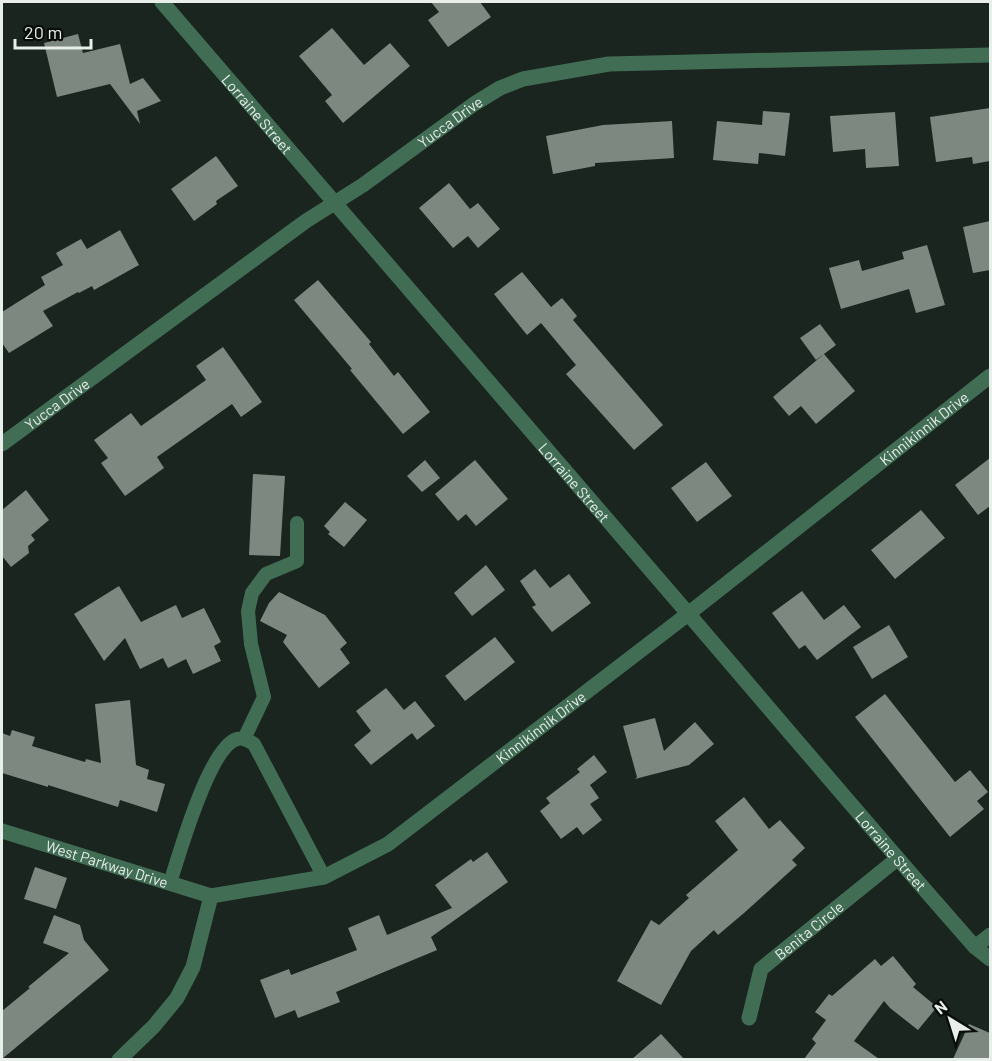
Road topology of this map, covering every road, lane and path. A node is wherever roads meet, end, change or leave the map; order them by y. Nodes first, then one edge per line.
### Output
1 (162, 2) edge
2 (990, 55) edge
3 (333, 204) junction
4 (990, 376) edge
5 (2, 444) edge
6 (297, 523) dead end
7 (688, 614) junction
8 (244, 739) junction
9 (2, 831) edge
10 (897, 859) junction
11 (324, 877) junction
12 (170, 883) junction
13 (212, 896) junction
14 (990, 935) edge
15 (975, 947) junction
16 (990, 959) edge
17 (749, 1018) dead end
18 (119, 1059) edge

1 - 3 street, Lorraine Street
2 - 3 street, Yucca Drive
3 - 5 street, Yucca Drive
3 - 7 street, Lorraine Street
4 - 7 street, Kinnikinnik Drive
6 - 8 lane
7 - 10 street, Lorraine Street
7 - 11 street, Kinnikinnik Drive
8 - 11 lane
8 - 12 lane
9 - 12 street, West Parkway Drive
10 - 15 street, Lorraine Street
10 - 17 street, Benita Circle
11 - 13 street, Kinnikinnik Drive
12 - 13 street, West Parkway Drive
13 - 18 street
14 - 15 street
15 - 16 street, Lorraine Street

